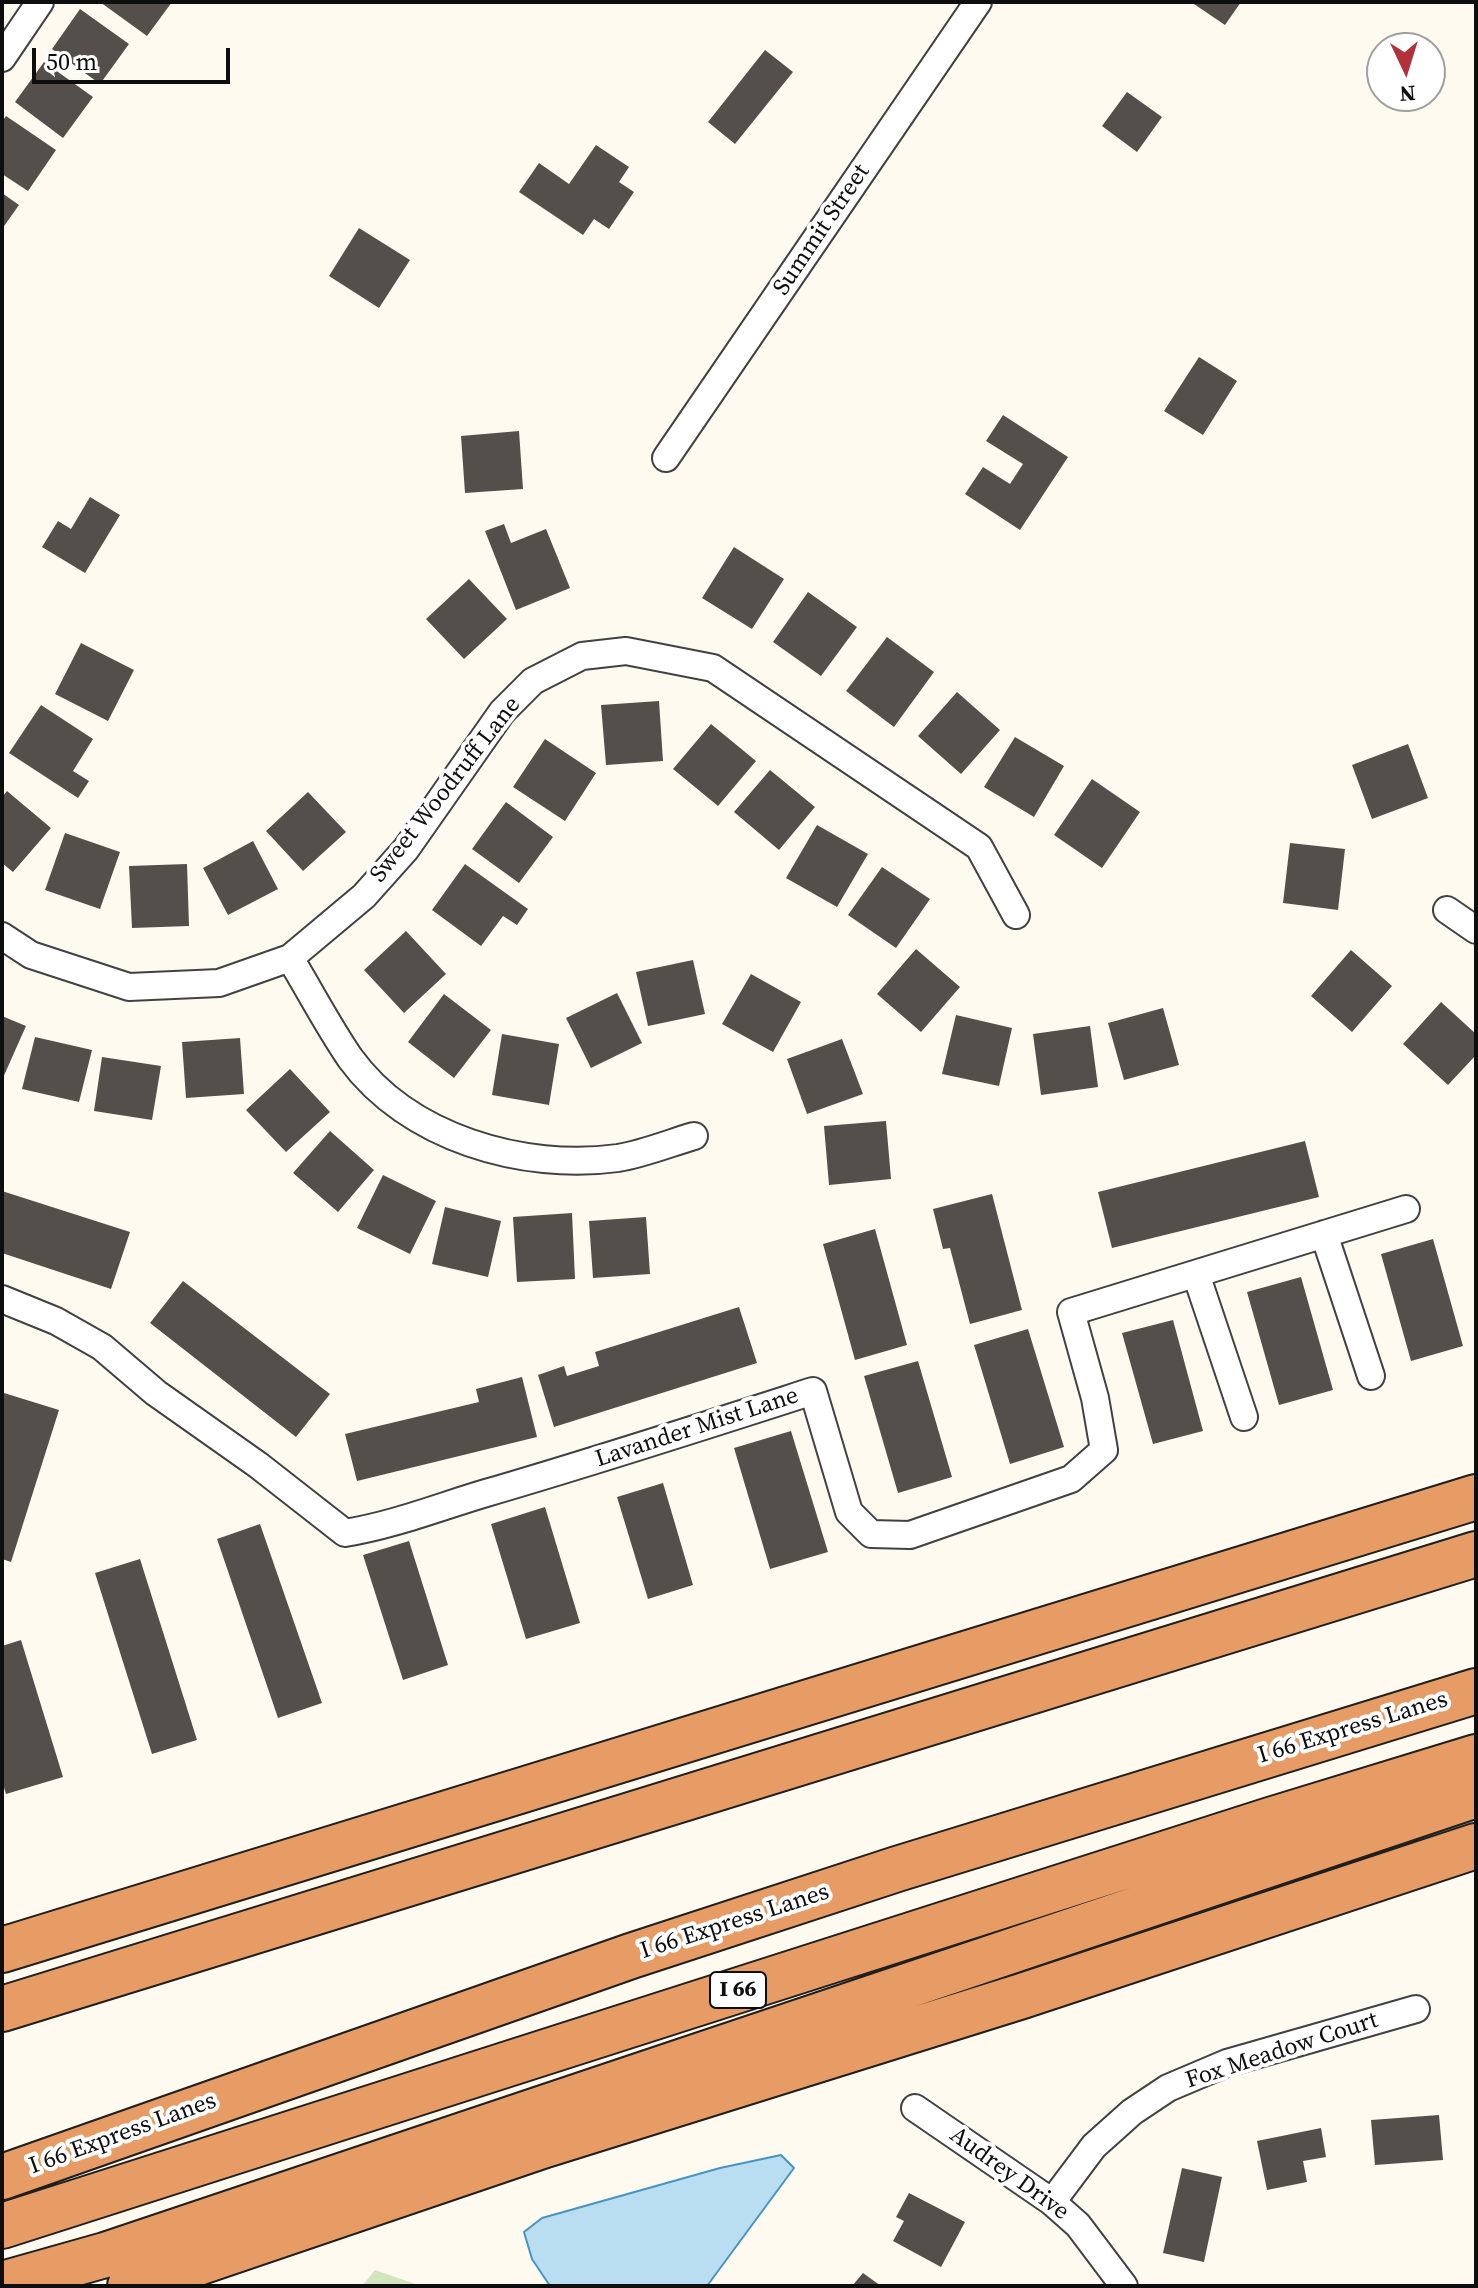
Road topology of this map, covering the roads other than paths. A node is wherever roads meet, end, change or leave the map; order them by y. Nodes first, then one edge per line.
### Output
1 (40, 2) edge
2 (978, 2) edge
3 (2, 58) edge
4 (666, 458) dead end
5 (1447, 910) dead end
6 (1016, 915) dead end
7 (1476, 930) edge
8 (2, 936) edge
9 (290, 958) junction
10 (694, 1136) dead end
11 (1406, 1209) dead end
12 (1324, 1234) junction
13 (1196, 1274) junction
14 (2, 1299) edge
15 (1371, 1376) dead end
16 (1244, 1417) dead end
17 (1476, 1497) edge
18 (1476, 1554) edge
19 (1476, 1691) edge
20 (1476, 1757) edge
21 (1476, 1795) edge
22 (1476, 1846) edge
23 (2, 1950) edge
24 (2, 2009) edge
25 (1416, 2009) dead end
26 (915, 2108) dead end
27 (2, 2177) edge
28 (1052, 2202) junction
29 (2, 2226) edge
30 (118, 2270) edge
31 (2, 2284) edge
32 (1124, 2286) edge

1 - 3 street
2 - 4 street, Summit Street
5 - 7 street
6 - 9 street, Sweet Woodruff Lane
8 - 9 street, Sweet Woodruff Lane
9 - 10 street
11 - 12 street, Lavander Mist Lane
12 - 13 street, Lavander Mist Lane
12 - 15 street
13 - 14 street, Lavander Mist Lane
13 - 16 street
17 - 23 highway
18 - 24 highway
19 - 27 highway, I 66 Express Lanes
20 - 29 highway, I 66
21 - 30 highway
22 - 30 highway
25 - 28 street, Fox Meadow Court
26 - 28 street, Audrey Drive
28 - 32 street, Audrey Drive
30 - 31 highway

